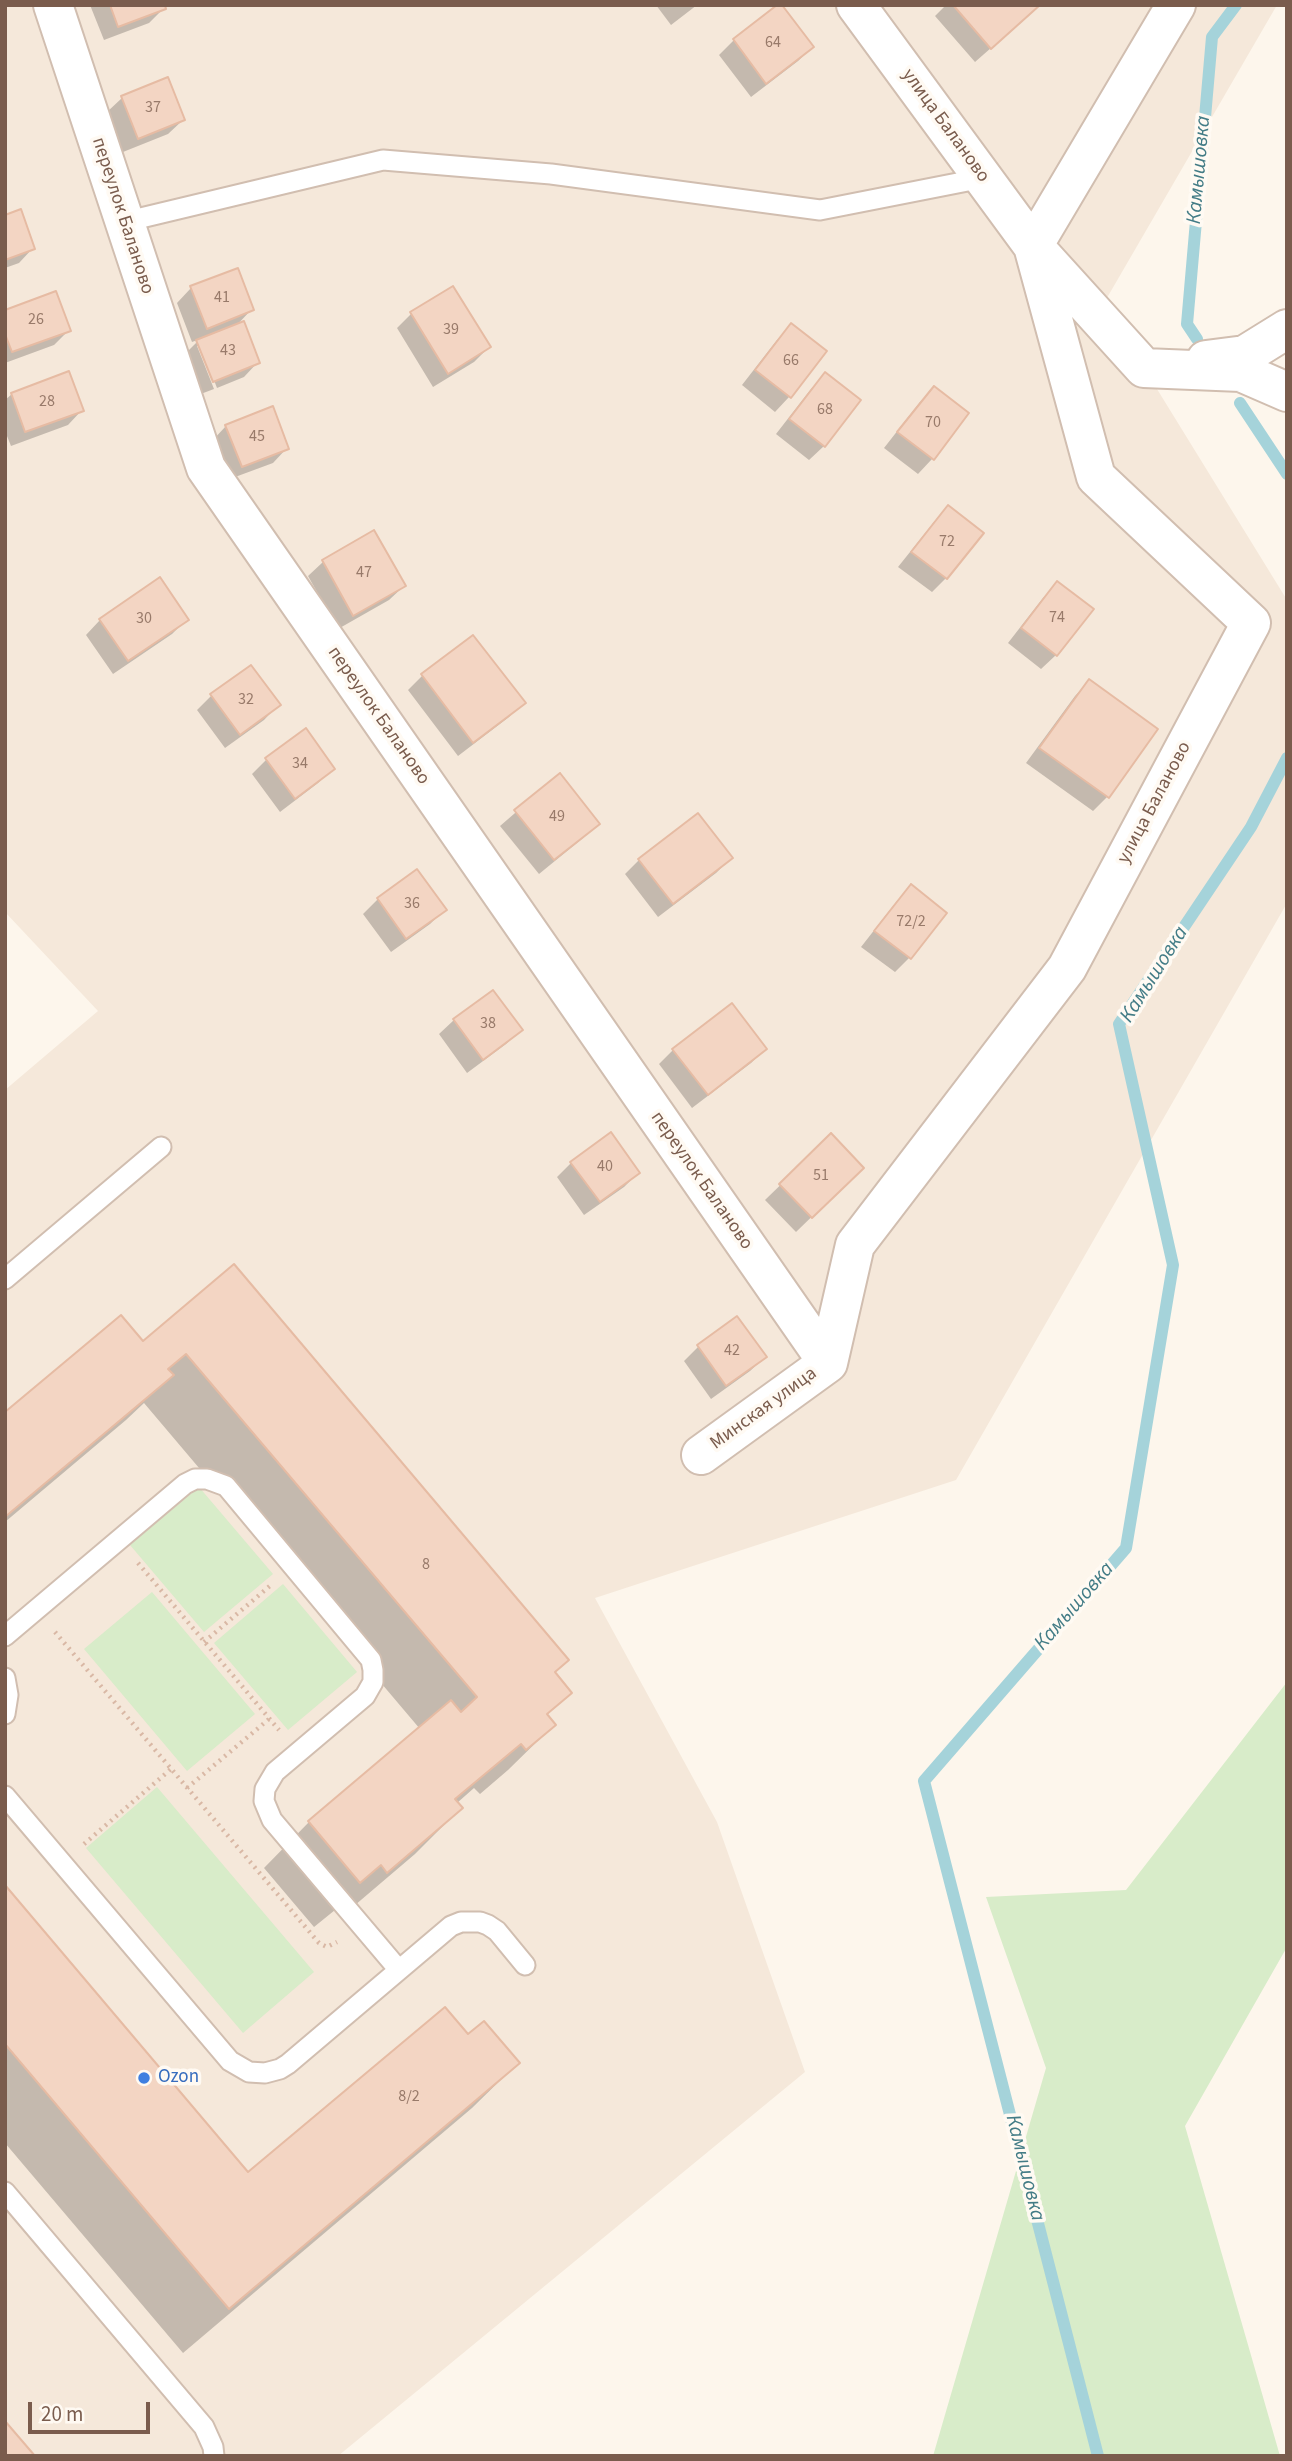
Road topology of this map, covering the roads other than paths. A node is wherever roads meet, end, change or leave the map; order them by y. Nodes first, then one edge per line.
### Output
1 (53, 5) edge
2 (856, 5) edge
3 (1176, 5) edge
4 (983, 178) junction
5 (124, 222) junction
6 (1033, 246) junction
7 (1287, 329) edge
8 (1144, 368) junction
9 (1287, 392) edge
10 (161, 1147) dead end
11 (5, 1279) edge
12 (828, 1363) junction
13 (701, 1455) dead end
14 (5, 1636) edge
15 (5, 1678) edge
16 (5, 1713) edge
17 (5, 1796) edge
18 (525, 1965) dead end
19 (399, 1970) junction
20 (5, 2192) edge
21 (214, 2456) edge

1 - 5 street, переулок Баланово
2 - 4 street, улица Баланово
3 - 6 street
4 - 5 lane
4 - 6 street, улица Баланово
5 - 12 street, переулок Баланово
6 - 8 street, улица Баланово
6 - 12 street, улица Баланово
7 - 8 street
8 - 9 street
10 - 11 lane
12 - 13 street, Минская улица
14 - 19 lane
15 - 16 lane
17 - 19 lane
18 - 19 lane
20 - 21 lane

